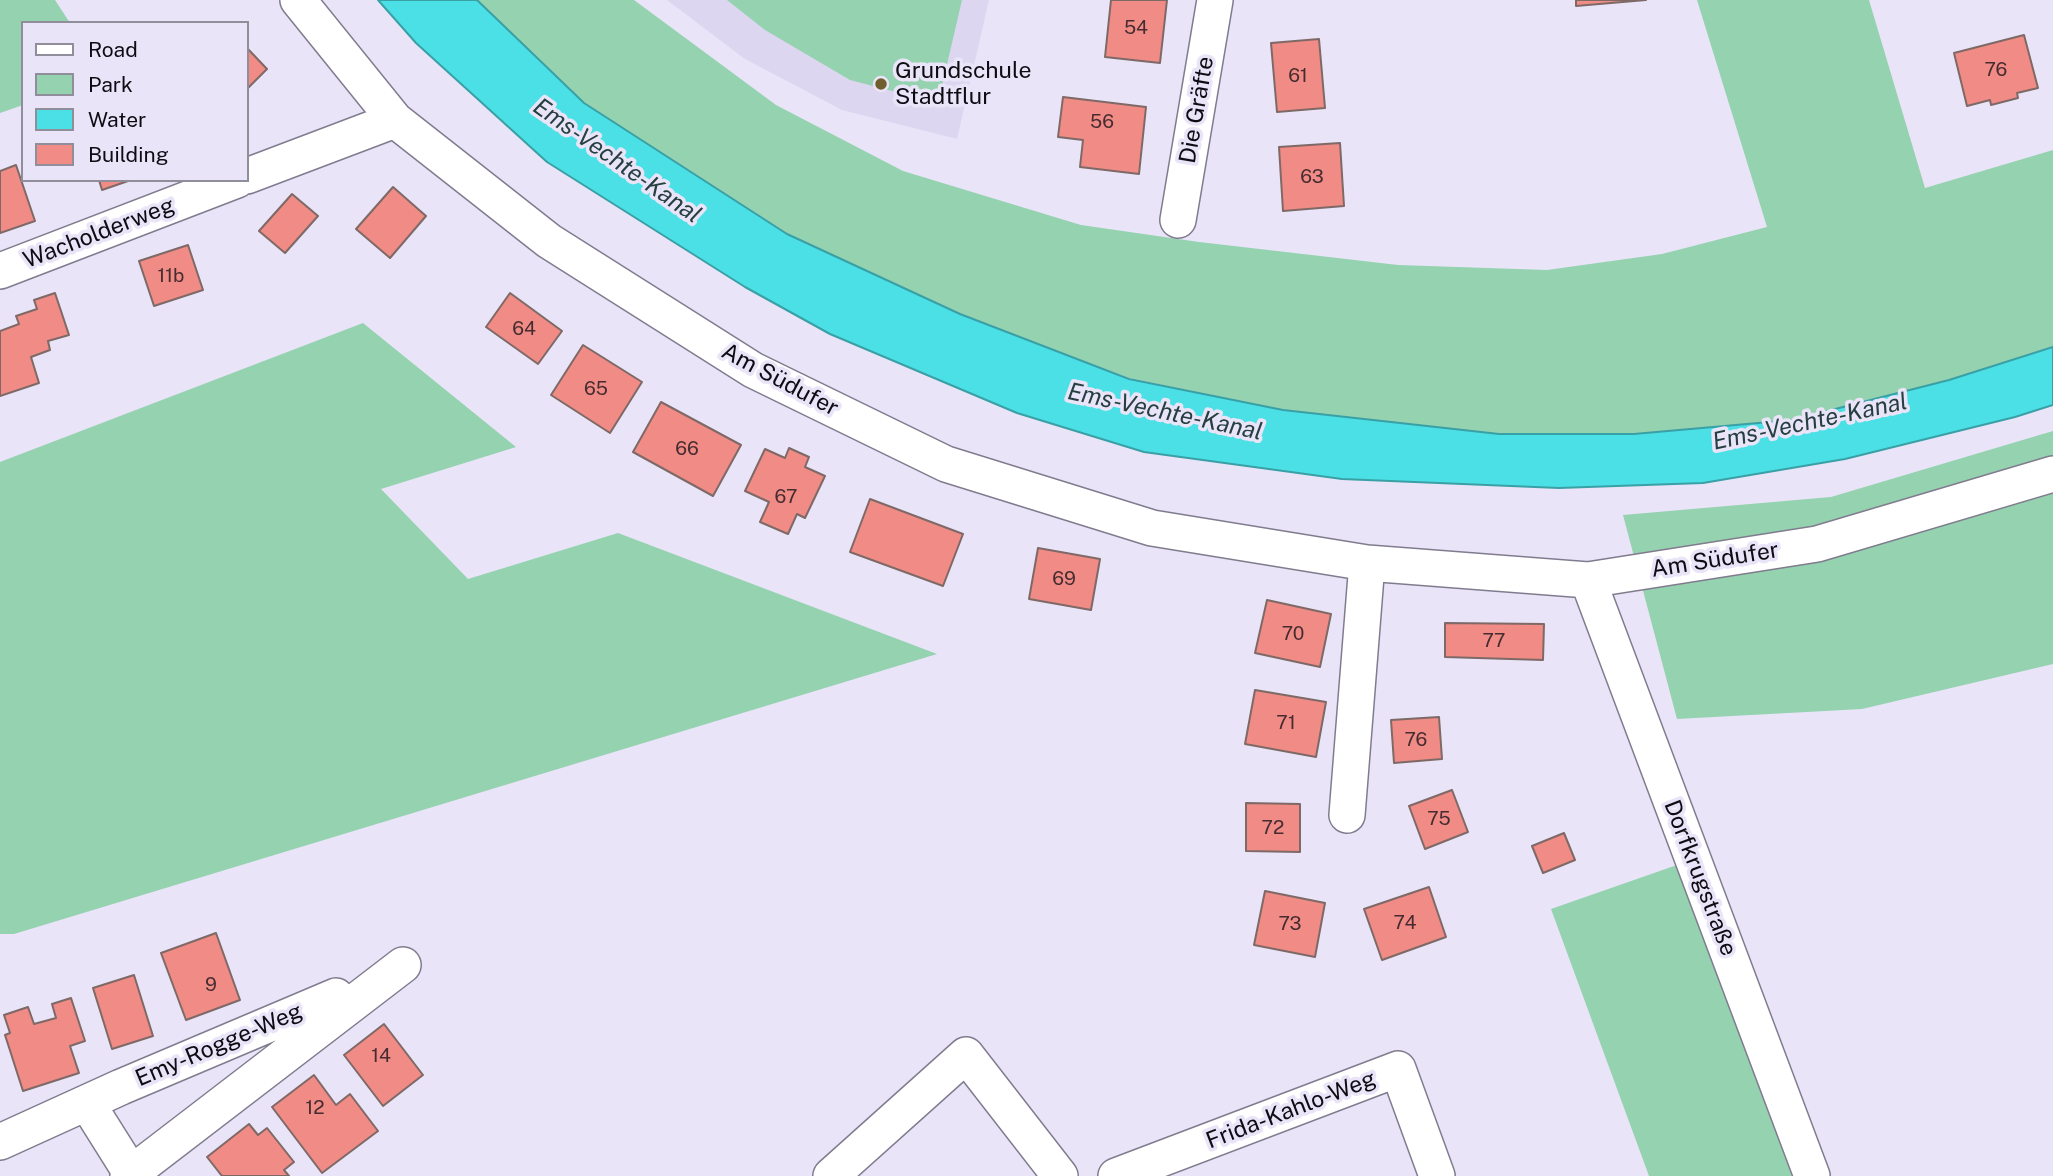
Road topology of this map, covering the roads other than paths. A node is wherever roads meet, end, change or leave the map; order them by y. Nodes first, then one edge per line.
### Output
1 (298, 0) edge
2 (1215, 0) edge
3 (395, 120) junction
4 (248, 176) edge
5 (232, 182) edge
6 (1178, 220) dead end
7 (0, 271) edge
8 (2053, 474) edge
9 (1367, 563) junction
10 (1588, 580) junction
11 (1348, 815) dead end
12 (403, 965) dead end
13 (347, 1008) junction
14 (87, 1103) junction
15 (0, 1142) edge
16 (130, 1175) edge
17 (831, 1176) edge
18 (1060, 1176) edge
19 (1116, 1176) edge
20 (1437, 1176) edge
21 (1812, 1176) edge

1 - 3 street, Am Südufer
2 - 6 street, Die Gräfte
3 - 4 street
3 - 9 street, Am Südufer
5 - 7 street, Wacholderweg
8 - 10 street, Am Südufer
9 - 10 street, Am Südufer
9 - 11 street
10 - 21 street, Dorfkrugstraße
12 - 13 street, Emy-Rogge-Weg
13 - 14 street, Emy-Rogge-Weg
13 - 16 street, Emy-Rogge-Weg
14 - 15 street, Emy-Rogge-Weg
14 - 16 street, Emy-Rogge-Weg
17 - 18 street
19 - 20 street, Frida-Kahlo-Weg

